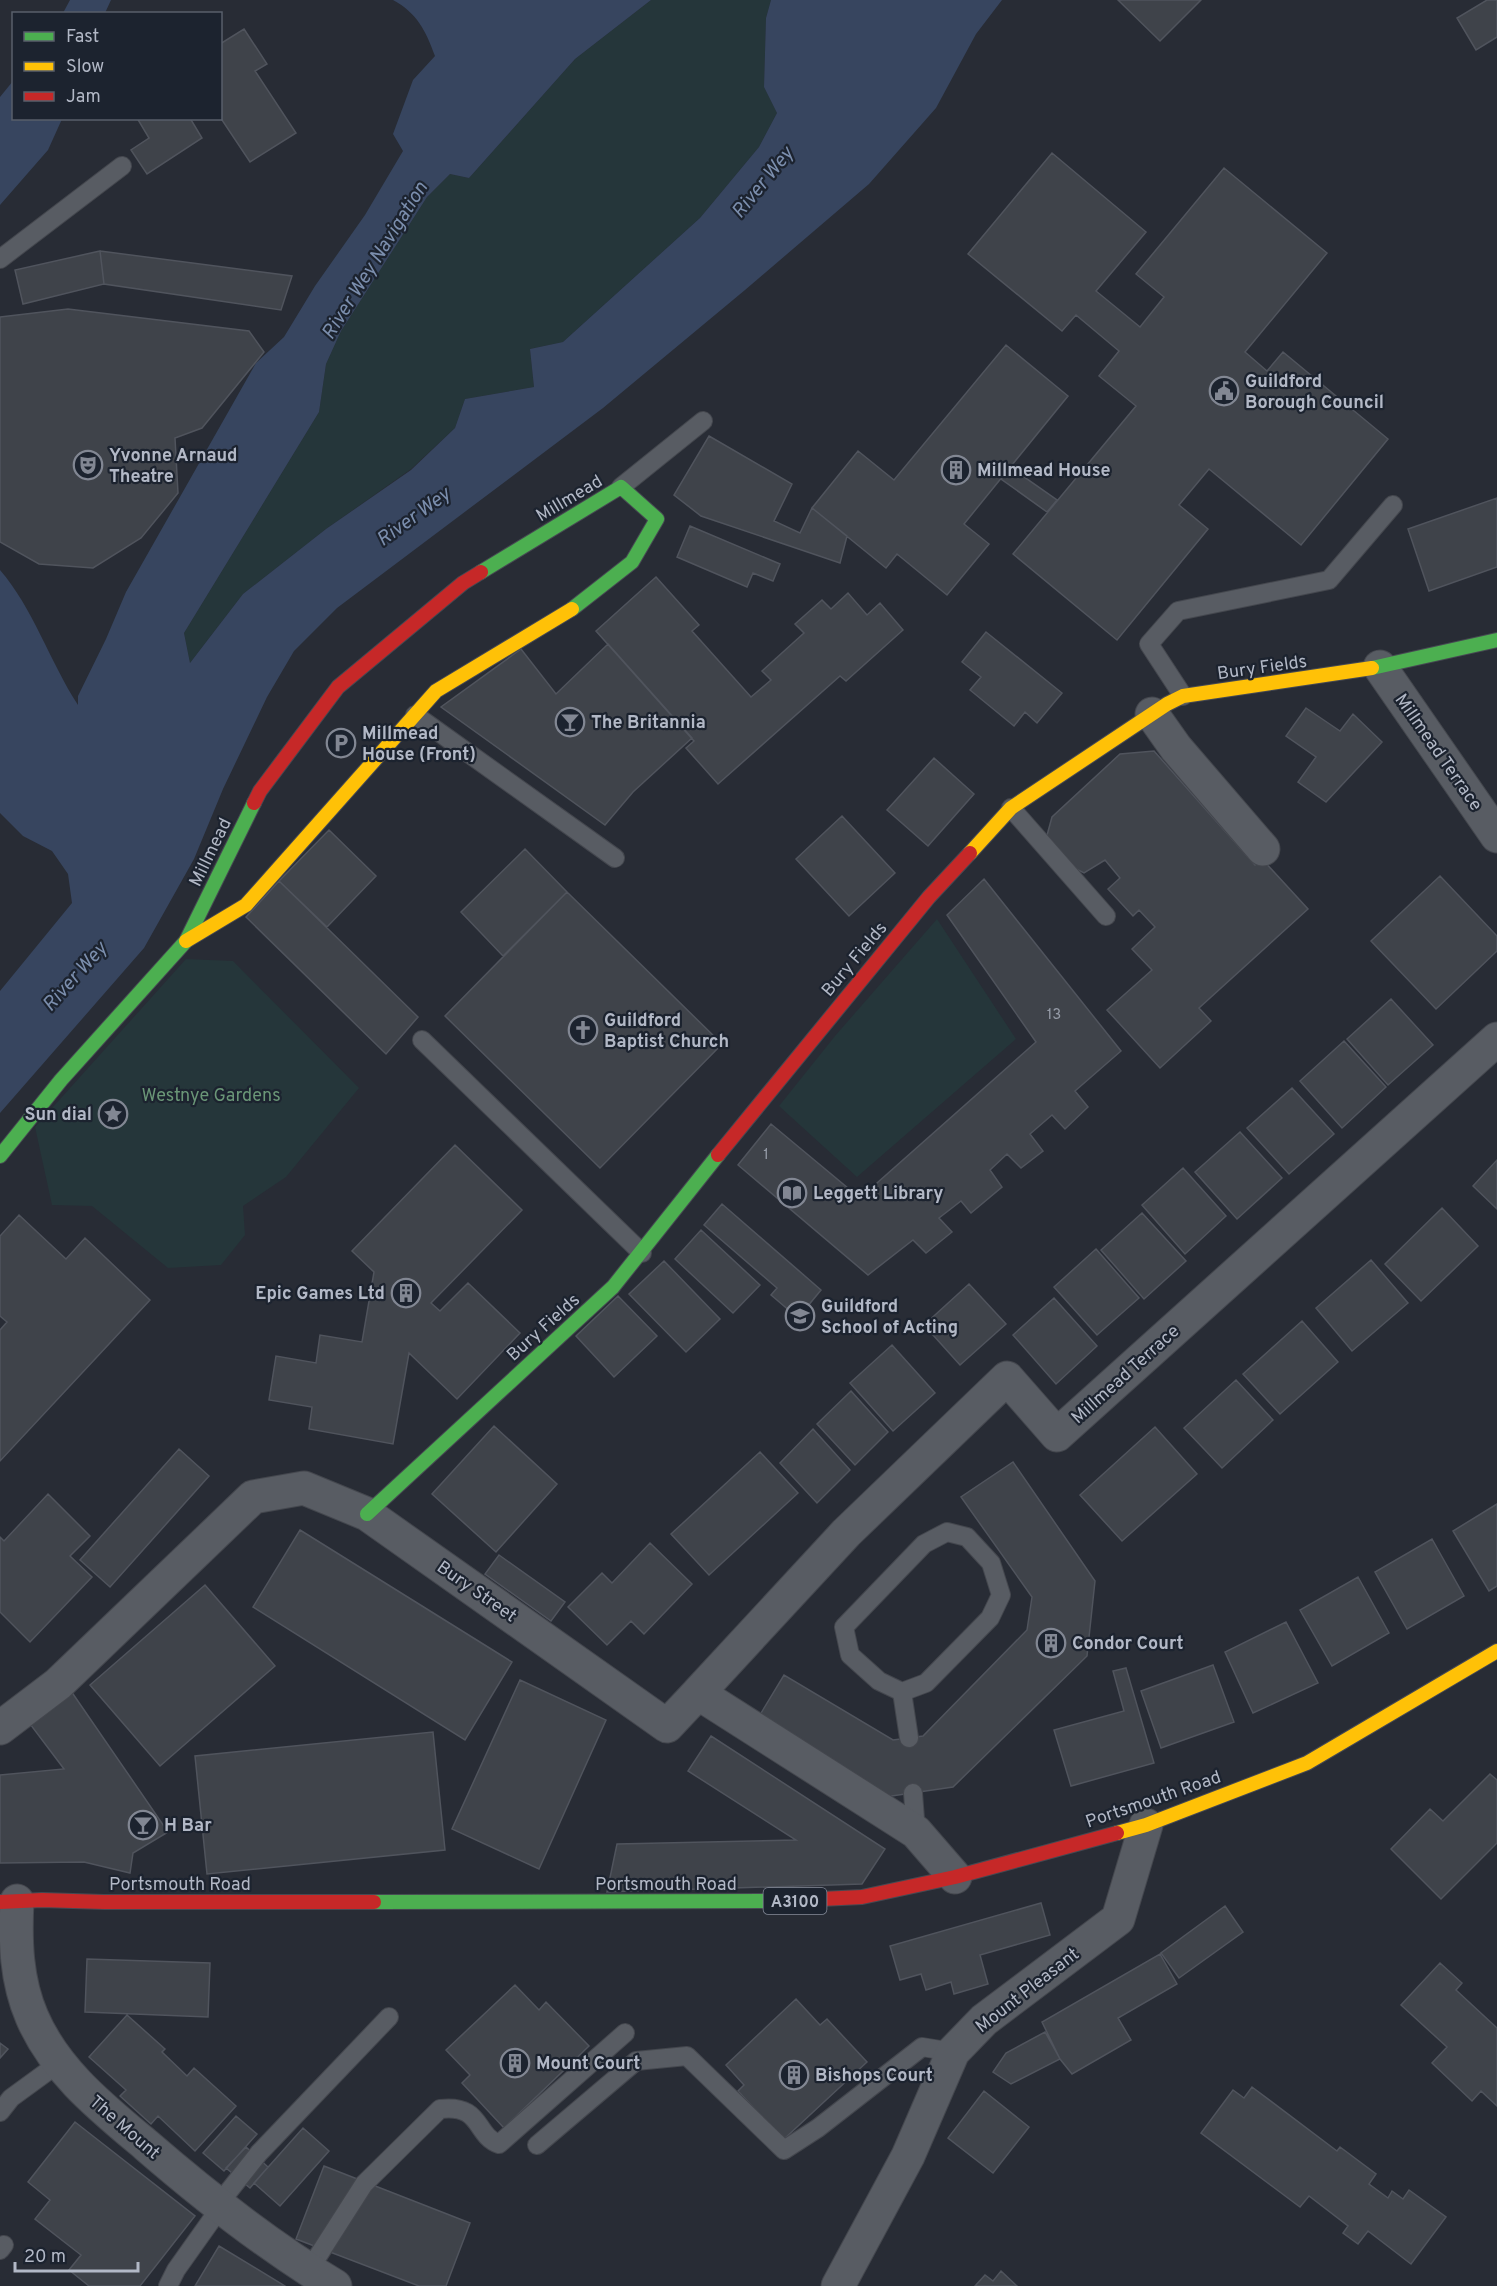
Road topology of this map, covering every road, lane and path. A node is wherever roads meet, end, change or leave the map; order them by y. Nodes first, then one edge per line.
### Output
1 (122, 165) dead end
2 (0, 259) edge
3 (703, 421) dead end
4 (621, 487) junction
5 (1393, 505) dead end
6 (1497, 640) edge
7 (1380, 667) junction
8 (1183, 696) junction
9 (1152, 714) junction
10 (415, 715) junction
11 (1011, 808) junction
12 (1497, 836) edge
13 (1263, 849) dead end
14 (615, 858) dead end
15 (1106, 916) dead end
16 (186, 941) junction
17 (1497, 1039) edge
18 (422, 1040) dead end
19 (0, 1156) edge
20 (642, 1253) junction
21 (368, 1514) junction
22 (1497, 1651) edge
23 (902, 1692) junction
24 (698, 1693) junction
25 (0, 1728) edge
26 (909, 1738) dead end
27 (914, 1793) dead end
28 (1146, 1825) junction
29 (916, 1832) junction
30 (955, 1877) junction
31 (9, 1901) edge
32 (389, 2017) dead end
33 (625, 2033) dead end
34 (953, 2052) junction
35 (59, 2063) junction
36 (0, 2112) edge
37 (537, 2145) dead end
38 (218, 2207) junction
39 (322, 2278) edge
40 (168, 2286) edge
41 (838, 2286) edge

1 - 2 lane
3 - 4 lane
4 - 10 street, Millmead
4 - 16 street, Millmead
5 - 8 lane
6 - 7 street, Bury Fields
7 - 8 street, Bury Fields
7 - 12 street, Millmead Terrace
8 - 9 street, Bury Fields
9 - 11 street, Bury Fields
9 - 13 street
10 - 14 lane
10 - 16 street, Millmead
11 - 15 lane
11 - 20 street, Bury Fields
16 - 19 street, Millmead
17 - 24 street, Millmead Terrace
18 - 20 lane
20 - 21 street, Bury Fields
21 - 24 street, Bury Street
21 - 25 street, Bury Street
22 - 28 street, Portsmouth Road / A3100
23 - 23 lane
23 - 26 lane
24 - 29 street
27 - 29 lane
28 - 30 street, Portsmouth Road / A3100
28 - 34 street, Mount Pleasant
29 - 30 street
30 - 31 street, Portsmouth Road / A3100
31 - 35 street, The Mount
32 - 38 lane
33 - 39 lane
34 - 37 lane
34 - 41 street, Mount Pleasant
35 - 36 lane
35 - 38 street, The Mount
38 - 39 street, The Mount
38 - 40 lane

